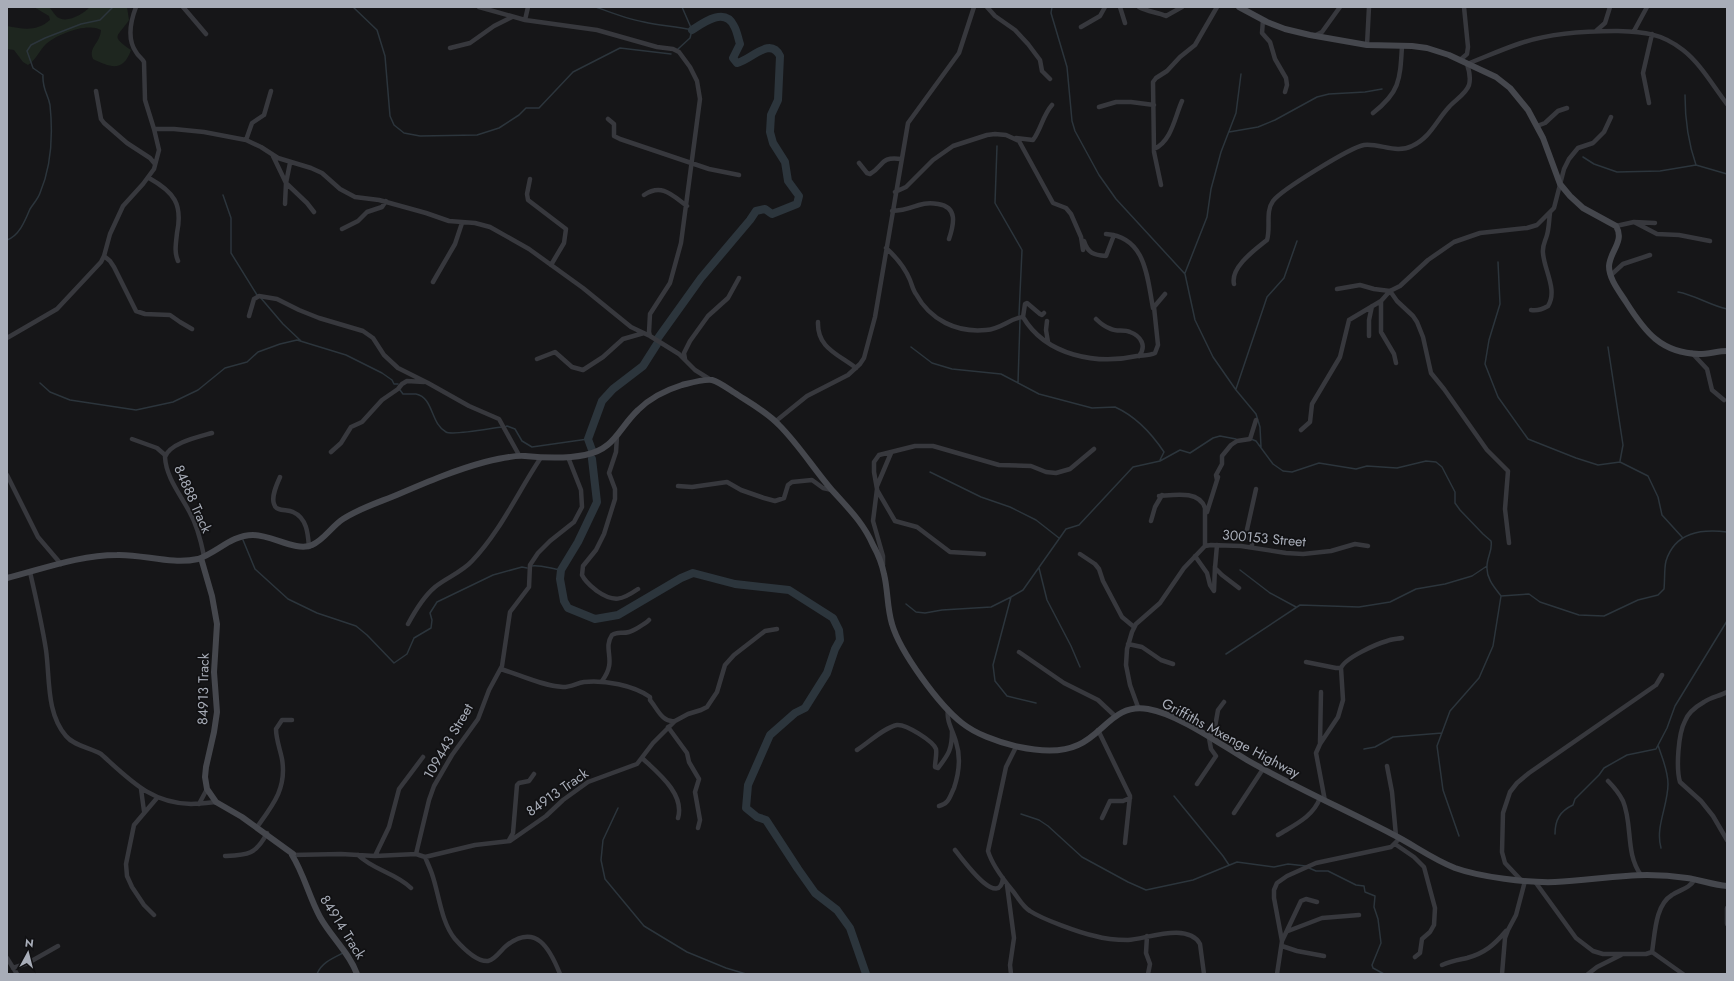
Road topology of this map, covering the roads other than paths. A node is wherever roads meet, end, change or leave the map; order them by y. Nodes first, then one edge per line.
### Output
1 (136, 7) edge
2 (183, 7) edge
3 (479, 7) edge
4 (528, 7) edge
5 (974, 7) edge
6 (987, 7) edge
7 (1105, 7) edge
8 (1120, 7) edge
9 (1139, 7) edge
10 (1182, 7) edge
11 (1217, 7) edge
12 (1239, 7) edge
13 (1340, 7) edge
14 (1369, 7) edge
15 (1464, 7) edge
16 (1610, 7) edge
17 (1647, 7) edge
18 (512, 17) junction
19 (525, 20) junction
20 (1263, 20) junction
21 (1125, 23) dead end
22 (1081, 27) dead end
23 (1634, 31) junction
24 (1594, 32) junction
25 (206, 34) dead end
26 (1652, 34) junction
27 (1314, 36) junction
28 (1367, 45) junction
29 (1402, 46) junction
30 (450, 48) dead end
31 (1460, 60) junction
32 (1467, 64) junction
33 (1050, 79) dead end
34 (96, 91) dead end
35 (271, 91) dead end
36 (1285, 92) dead end
37 (1182, 101) dead end
38 (1649, 103) dead end
39 (1727, 104) edge
40 (1052, 105) dead end
41 (1154, 105) junction
42 (1099, 107) dead end
43 (1566, 108) dead end
44 (1373, 113) dead end
45 (1611, 117) dead end
46 (608, 119) dead end
47 (1537, 126) junction
48 (154, 129) junction
49 (1014, 138) junction
50 (246, 140) junction
51 (1154, 149) junction
52 (273, 156) junction
53 (901, 159) junction
54 (290, 163) junction
55 (691, 163) junction
56 (155, 164) junction
57 (859, 164) dead end
58 (739, 175) dead end
59 (149, 178) junction
60 (530, 179) dead end
61 (286, 183) junction
62 (1560, 184) junction
63 (1160, 185) dead end
64 (896, 192) junction
65 (644, 195) dead end
66 (386, 201) junction
67 (285, 204) dead end
68 (687, 206) junction
69 (892, 211) junction
70 (314, 212) dead end
71 (1550, 213) junction
72 (1634, 222) junction
73 (462, 223) junction
74 (1655, 223) dead end
75 (1616, 226) junction
76 (342, 229) dead end
77 (1106, 234) dead end
78 (1114, 236) junction
79 (1082, 238) junction
80 (949, 239) dead end
81 (1710, 241) dead end
82 (886, 248) junction
83 (1083, 250) dead end
84 (1650, 255) dead end
85 (104, 256) junction
86 (178, 262) dead end
87 (551, 265) junction
88 (1611, 275) junction
89 (739, 278) dead end
90 (433, 282) dead end
91 (1234, 284) dead end
92 (1337, 289) dead end
93 (1390, 291) junction
94 (1164, 294) dead end
95 (1380, 301) junction
96 (1372, 306) junction
97 (1531, 310) dead end
98 (1154, 311) junction
99 (1044, 313) dead end
100 (249, 316) dead end
101 (1023, 318) junction
102 (1096, 319) dead end
103 (1047, 321) dead end
104 (818, 322) dead end
105 (192, 329) dead end
106 (644, 332) junction
107 (650, 336) junction
108 (1369, 336) dead end
109 (7, 338) edge
110 (1048, 342) junction
111 (1727, 352) edge
112 (1692, 353) junction
113 (1139, 356) junction
114 (537, 358) dead end
115 (685, 360) junction
116 (1396, 363) dead end
117 (856, 368) junction
118 (711, 380) junction
119 (428, 383) junction
120 (1724, 400) dead end
121 (1256, 420) dead end
122 (776, 421) junction
123 (1302, 430) dead end
124 (212, 433) dead end
125 (617, 436) junction
126 (132, 439) dead end
127 (1094, 449) dead end
128 (331, 452) dead end
129 (891, 452) junction
130 (165, 455) junction
131 (519, 455) junction
132 (568, 457) junction
133 (540, 459) junction
134 (7, 475) edge
135 (280, 477) dead end
136 (678, 486) dead end
137 (877, 488) junction
138 (1256, 488) dead end
139 (832, 490) junction
140 (1205, 516) junction
141 (1151, 521) dead end
142 (1509, 543) dead end
143 (1217, 545) junction
144 (1205, 546) junction
145 (1368, 546) dead end
146 (309, 547) junction
147 (1252, 548) junction
148 (984, 554) dead end
149 (1080, 554) dead end
150 (1195, 556) junction
151 (203, 557) junction
152 (61, 564) junction
153 (1215, 566) junction
154 (30, 572) junction
155 (884, 572) junction
156 (7, 578) edge
157 (1239, 588) dead end
158 (638, 589) dead end
159 (649, 620) dead end
160 (408, 624) dead end
161 (1134, 627) junction
162 (777, 629) dead end
163 (1402, 638) dead end
164 (1128, 644) junction
165 (1019, 652) dead end
166 (1306, 662) dead end
167 (1173, 664) dead end
168 (1341, 668) junction
169 (501, 669) junction
170 (1662, 675) dead end
171 (602, 681) junction
172 (1321, 692) dead end
173 (1727, 692) edge
174 (1224, 702) dead end
175 (1138, 707) junction
176 (948, 709) junction
177 (1115, 716) junction
178 (292, 720) dead end
179 (675, 721) junction
180 (668, 727) junction
181 (952, 730) junction
182 (1098, 730) junction
183 (1209, 738) junction
184 (1320, 744) junction
185 (1016, 747) junction
186 (857, 750) dead end
187 (423, 757) dead end
188 (642, 758) junction
189 (1387, 766) dead end
190 (1263, 769) junction
191 (534, 774) dead end
192 (1608, 781) dead end
193 (1197, 784) dead end
194 (141, 789) junction
195 (207, 789) junction
196 (157, 798) junction
197 (1130, 798) junction
198 (1322, 799) junction
199 (216, 802) junction
200 (199, 804) junction
201 (939, 806) dead end
202 (144, 811) junction
203 (1234, 813) dead end
204 (678, 818) dead end
205 (1102, 818) dead end
206 (257, 827) junction
207 (698, 828) dead end
208 (266, 833) junction
209 (1278, 835) dead end
210 (1398, 837) junction
211 (1727, 840) edge
212 (502, 842) junction
213 (1125, 843) dead end
214 (1395, 844) junction
215 (955, 850) dead end
216 (291, 853) junction
217 (416, 854) junction
218 (358, 855) junction
219 (225, 856) dead end
220 (375, 856) junction
221 (425, 857) junction
222 (1641, 875) junction
223 (1003, 878) junction
224 (1695, 880) junction
225 (1523, 881) junction
226 (1536, 882) junction
227 (1007, 883) junction
228 (1727, 886) edge
229 (411, 888) dead end
230 (1318, 902) dead end
231 (1727, 908) edge
232 (154, 915) dead end
233 (1359, 915) dead end
234 (1727, 924) edge
235 (1508, 930) junction
236 (1288, 931) junction
237 (1147, 936) junction
238 (1282, 944) junction
239 (58, 946) dead end
240 (1652, 952) junction
241 (1623, 954) junction
242 (1324, 956) dead end
243 (1415, 957) dead end
244 (7, 958) edge
245 (1442, 966) dead end
246 (13, 968) junction
247 (17, 974) edge
248 (357, 974) edge
249 (560, 974) edge
250 (1011, 974) edge
251 (1148, 974) edge
252 (1204, 974) edge
253 (1278, 974) edge
254 (1502, 974) edge
255 (1588, 974) edge
256 (1683, 974) edge

1 - 48 street
2 - 25 street
3 - 18 street
4 - 19 street
5 - 53 street
6 - 33 street
7 - 22 street
8 - 21 street
9 - 10 street
11 - 41 street
12 - 20 street
13 - 27 street
14 - 28 street
15 - 31 street
16 - 24 street
17 - 23 street
18 - 19 street
18 - 30 street
19 - 55 street
20 - 27 street
20 - 36 street
23 - 24 street
23 - 26 street
24 - 32 street
26 - 38 street
26 - 39 street
27 - 28 street
28 - 29 street
29 - 31 street
29 - 44 street
31 - 32 street
32 - 47 street
32 - 91 street
34 - 56 street
35 - 50 street
37 - 51 street
40 - 49 street
41 - 42 street
41 - 51 street
43 - 47 street
45 - 62 street
46 - 55 street
47 - 62 street
48 - 50 street
48 - 56 street
49 - 64 street
49 - 79 street
50 - 52 street
51 - 63 street
52 - 54 street
52 - 61 street
53 - 57 street
53 - 64 street
54 - 61 street
54 - 66 street
55 - 58 street
55 - 68 street
56 - 59 street
59 - 85 street
59 - 86 street
60 - 87 street
61 - 67 street
61 - 70 street
62 - 71 street
62 - 75 street
64 - 69 street
65 - 68 street
66 - 73 street
66 - 76 street
68 - 107 street
69 - 80 street
69 - 82 street
71 - 93 street
71 - 97 street
72 - 74 street
72 - 75 street
72 - 81 street
73 - 87 street
73 - 90 street
75 - 88 street
77 - 78 street
78 - 79 street
78 - 98 street
79 - 83 street
82 - 101 street
82 - 117 street
84 - 88 street
85 - 105 street
85 - 109 street
87 - 106 street
88 - 112 street
89 - 115 street
92 - 93 street
93 - 95 street
93 - 142 street
94 - 98 street
95 - 96 street
95 - 116 street
96 - 108 street
96 - 123 street
98 - 113 street
99 - 101 street
100 - 119 street
101 - 110 street
102 - 113 street
103 - 110 street
104 - 117 street
106 - 107 street
106 - 114 street
107 - 115 street
110 - 113 street
111 - 112 street
112 - 120 street
115 - 118 street
117 - 122 street
118 - 122 street, Griffiths Mxenge Highway
118 - 125 street
119 - 128 street
119 - 131 street
121 - 140 street
122 - 139 street, Griffiths Mxenge Highway
124 - 130 street, 84888 Track
125 - 132 street
125 - 158 street
126 - 130 street
127 - 129 street
129 - 137 street
129 - 137 street
130 - 151 street, 84888 Track
131 - 133 street
131 - 146 street
132 - 133 street
132 - 169 street, 109443 Street
133 - 160 street
134 - 152 street
135 - 146 street
136 - 139 street
137 - 148 street
137 - 155 street
138 - 147 street
139 - 155 street, Griffiths Mxenge Highway
140 - 141 street
140 - 144 street
143 - 144 street, 300153 Street
143 - 147 street, 300153 Street
143 - 153 street
144 - 150 street, 300153 Street
145 - 147 street, 300153 Street
146 - 151 street
149 - 161 street
150 - 153 street
150 - 161 street, 300153 Street
151 - 152 street
151 - 195 street, 84913 Track
152 - 154 street
153 - 157 street
154 - 156 street
154 - 194 street
155 - 176 street, Griffiths Mxenge Highway
159 - 171 street
161 - 164 street, 300153 Street
162 - 179 street, 84913 Track
163 - 168 street
164 - 167 street
164 - 175 street, 300153 Street
165 - 177 street
166 - 168 street
168 - 184 street
169 - 171 street
169 - 217 street, 109443 Street
170 - 225 street
171 - 179 street
172 - 184 street
173 - 211 street
174 - 183 street
175 - 177 street, Griffiths Mxenge Highway
175 - 183 street, Griffiths Mxenge Highway
176 - 181 street
176 - 185 street, Griffiths Mxenge Highway
177 - 182 street, Griffiths Mxenge Highway
178 - 206 street
179 - 180 street, 84913 Track
180 - 188 street, 84913 Track
180 - 207 street
181 - 186 street
181 - 201 street
182 - 185 street, Griffiths Mxenge Highway
182 - 197 street
183 - 190 street, Griffiths Mxenge Highway
183 - 193 street
184 - 198 street
185 - 223 street
187 - 220 street
188 - 204 street
188 - 212 street, 84913 Track
189 - 210 street
190 - 198 street, Griffiths Mxenge Highway
190 - 203 street
191 - 212 street
192 - 222 street
194 - 196 street
194 - 202 street
195 - 199 street
195 - 200 street
196 - 200 street
196 - 202 street
197 - 205 street
197 - 213 street
198 - 209 street
198 - 210 street, Griffiths Mxenge Highway
199 - 200 street
199 - 206 street
202 - 232 street
206 - 208 street
208 - 216 street
208 - 219 street
210 - 214 street
210 - 225 street, Griffiths Mxenge Highway
212 - 221 street, 84913 Track
214 - 238 street
214 - 243 street
215 - 223 street
216 - 218 street
216 - 248 street, 84914 Track
217 - 220 street
217 - 221 street
218 - 220 street
218 - 229 street
221 - 249 street
222 - 224 street, Griffiths Mxenge Highway
222 - 226 street, Griffiths Mxenge Highway
223 - 227 street
224 - 228 street, Griffiths Mxenge Highway
224 - 240 street
225 - 226 street, Griffiths Mxenge Highway
225 - 235 street
226 - 241 street
227 - 237 street
227 - 250 street
230 - 236 street
231 - 234 street
233 - 236 street
235 - 245 street
235 - 254 street
236 - 238 street
237 - 251 street
237 - 252 street
238 - 242 street
238 - 253 street
239 - 246 street
240 - 241 street
240 - 256 street
241 - 255 street
244 - 246 street
246 - 247 street

